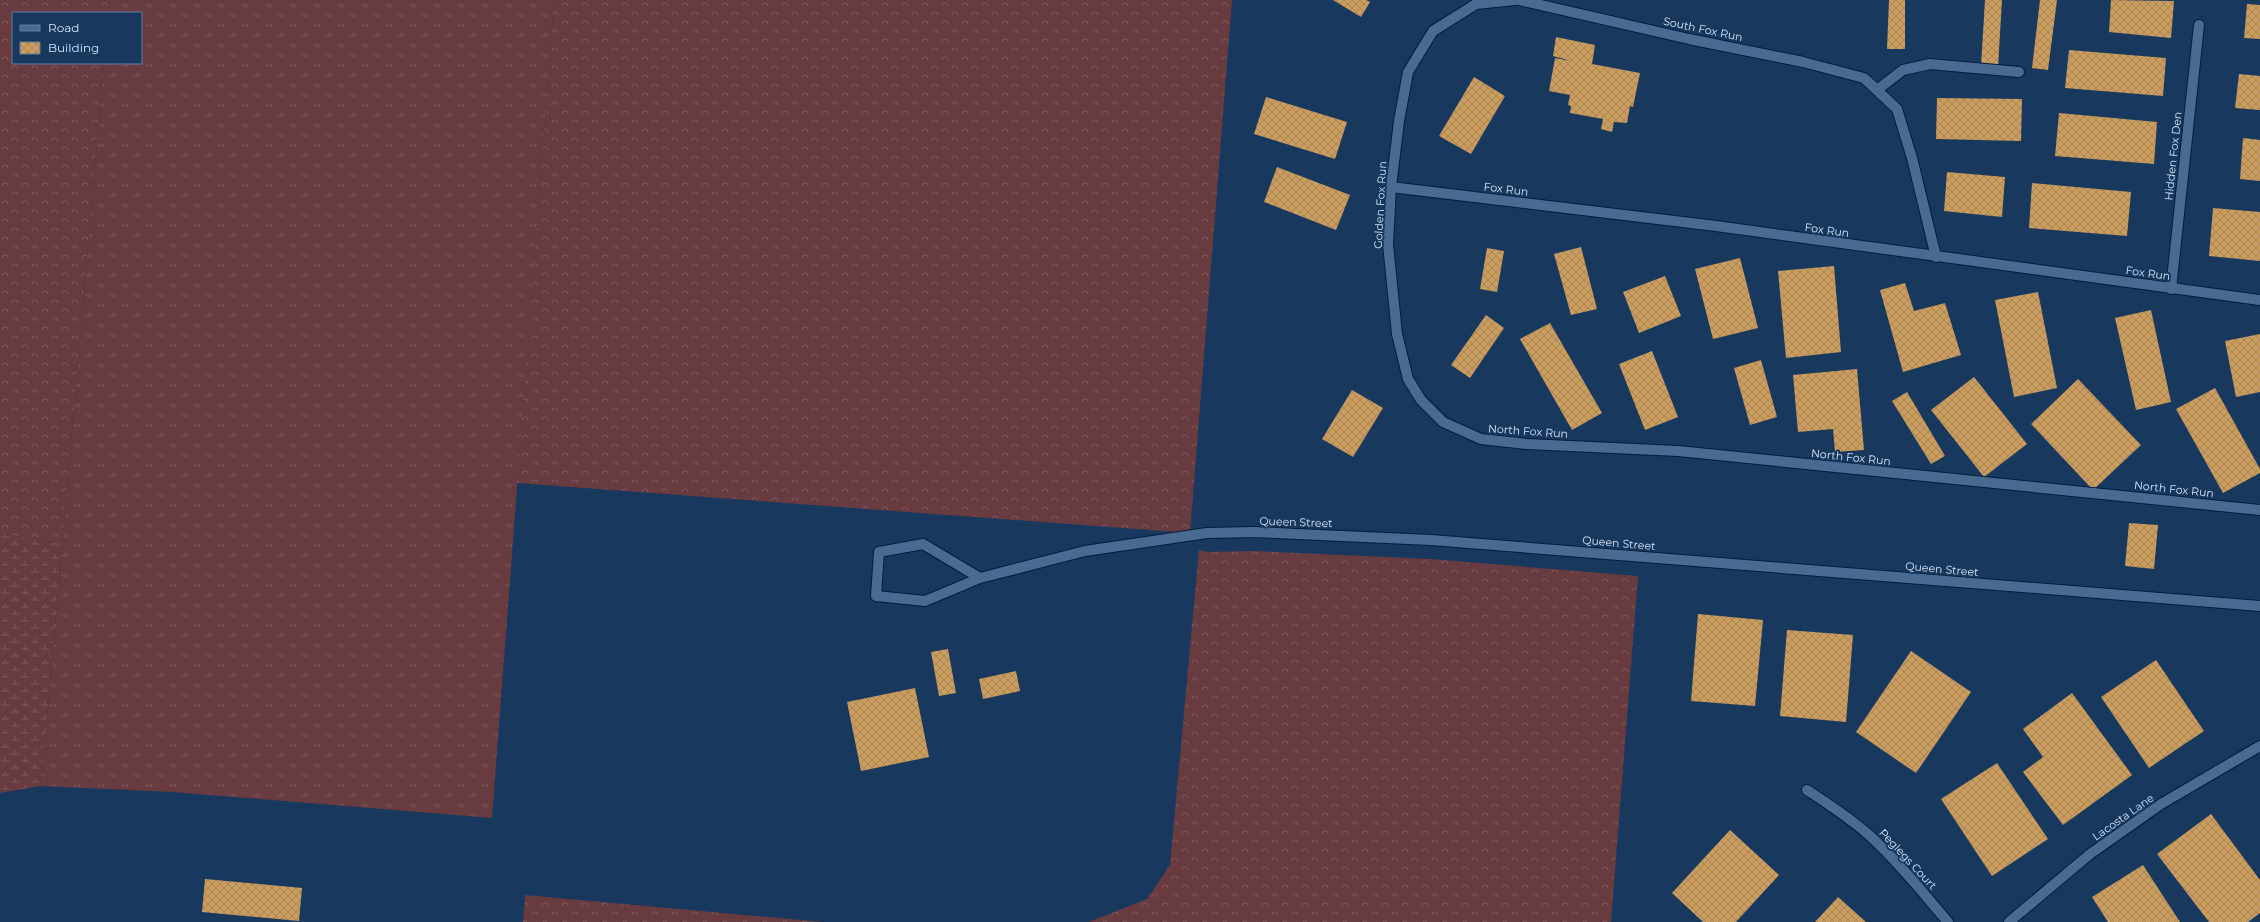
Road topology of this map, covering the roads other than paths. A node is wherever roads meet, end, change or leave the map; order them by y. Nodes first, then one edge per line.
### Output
1 (1515, 0) edge
2 (1519, 0) edge
3 (2199, 25) dead end
4 (2019, 72) dead end
5 (1877, 90) junction
6 (1391, 187) junction
7 (1936, 257) junction
8 (2171, 289) junction
9 (2260, 300) edge
10 (1443, 422) joint
11 (2260, 510) edge
12 (980, 578) junction
13 (2260, 606) edge
14 (2260, 746) edge
15 (1807, 790) dead end
16 (1948, 922) edge
17 (2009, 922) edge

1 - 6 street, Golden Fox Run
2 - 5 street, South Fox Run
3 - 8 street, Hidden Fox Den
4 - 5 street
5 - 7 street, South Fox Run
6 - 7 street, Fox Run
6 - 10 street, Golden Fox Run
7 - 8 street, Fox Run
8 - 9 street, Fox Run
10 - 11 street, North Fox Run
12 - 12 street, Queen Street
12 - 13 street, Queen Street
14 - 17 street, Lacosta Lane
15 - 16 street, Peglegs Court

